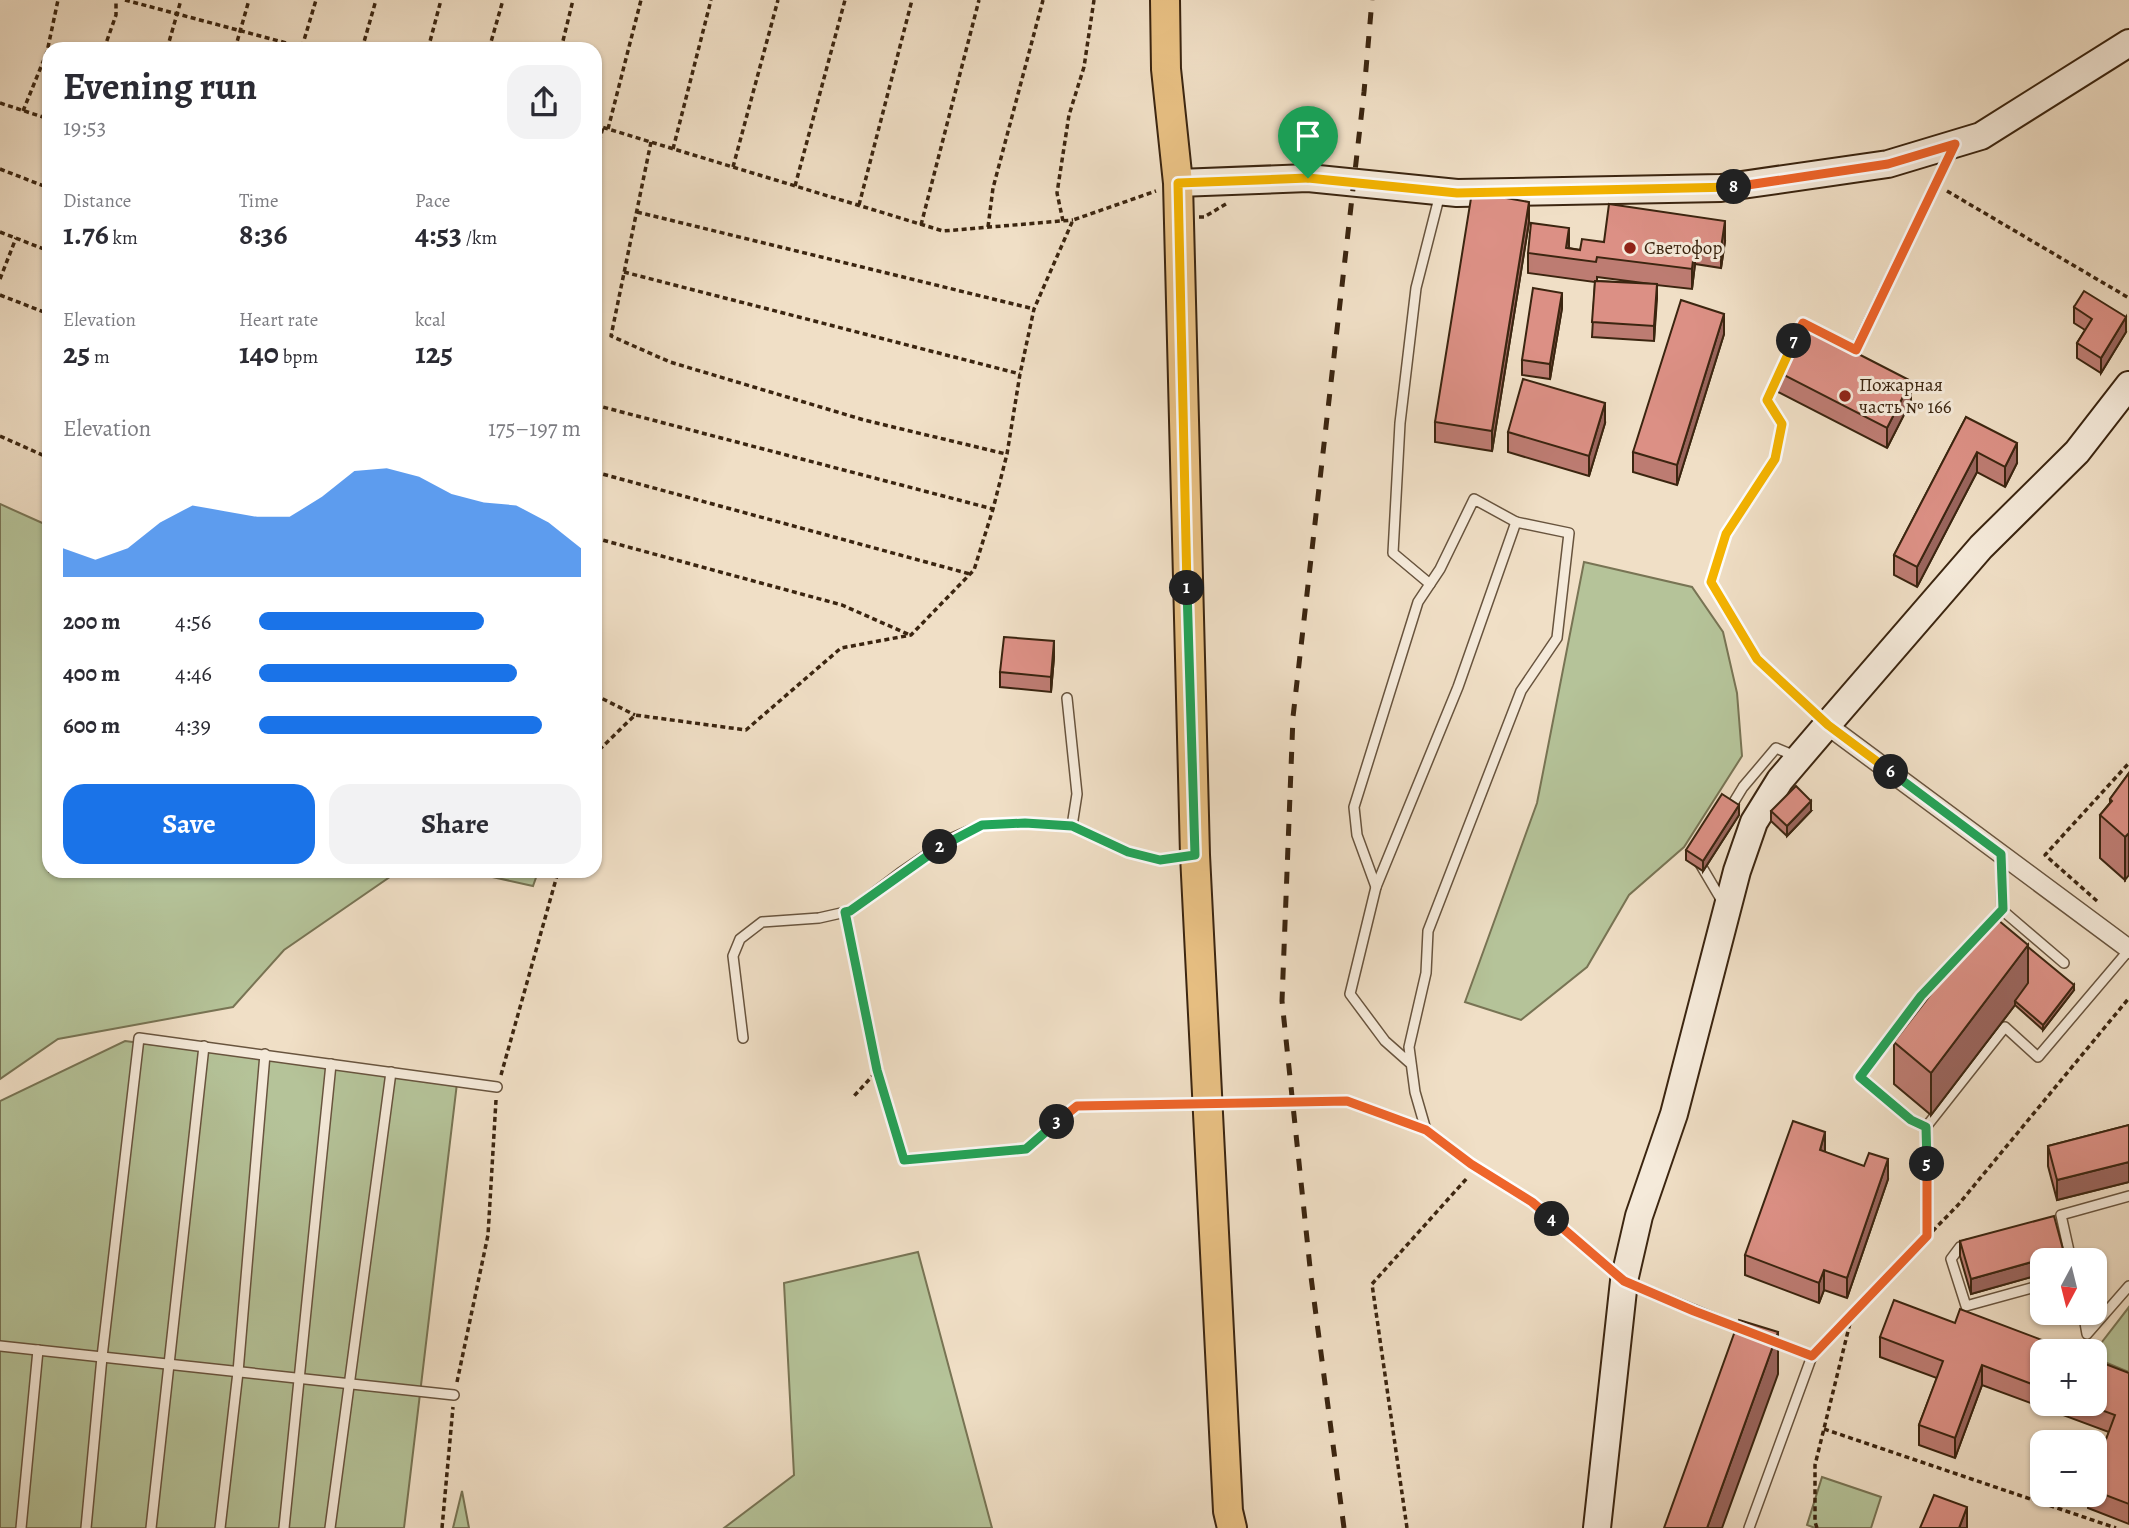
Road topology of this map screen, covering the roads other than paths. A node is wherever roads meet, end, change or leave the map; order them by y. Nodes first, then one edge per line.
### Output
1 (1165, 0) edge
2 (2129, 43) edge
3 (1955, 144) junction
4 (1178, 183) junction
5 (1441, 191) junction
6 (1793, 345) edge
7 (1787, 356) edge
8 (2129, 385) edge
9 (1517, 522) junction
10 (1430, 584) junction
11 (1067, 698) dead end
12 (1828, 725) junction
13 (1800, 758) junction
14 (1724, 819) edge
15 (1072, 826) junction
16 (1705, 850) edge
17 (2001, 854) junction
18 (1195, 855) junction
19 (1376, 887) junction
20 (1727, 909) junction
21 (2003, 909) junction
22 (2129, 950) edge
23 (2064, 963) dead end
24 (743, 1038) dead end
25 (204, 1046) junction
26 (265, 1055) junction
27 (331, 1064) junction
28 (1411, 1064) junction
29 (391, 1072) junction
30 (497, 1087) road end
31 (2129, 1196) edge
32 (1984, 1238) edge
33 (2068, 1248) edge
34 (1624, 1281) junction
35 (2129, 1286) edge
36 (2030, 1288) edge
37 (2107, 1311) edge
38 (2085, 1325) edge
39 (2095, 1325) edge
40 (1753, 1333) edge
41 (1765, 1338) edge
42 (0, 1346) edge
43 (38, 1350) junction
44 (102, 1357) junction
45 (167, 1364) junction
46 (239, 1372) junction
47 (300, 1378) junction
48 (348, 1384) junction
49 (454, 1395) road end
50 (20, 1528) edge
51 (86, 1528) edge
52 (150, 1528) edge
53 (220, 1528) edge
54 (284, 1528) edge
55 (330, 1528) edge
56 (1232, 1528) edge
57 (1597, 1528) edge
58 (1749, 1528) edge

1 - 4 main road
2 - 3 street
3 - 5 street
3 - 6 lane
4 - 5 street
4 - 18 main road
5 - 10 lane
7 - 12 lane
8 - 12 street
9 - 10 lane
9 - 19 lane
9 - 28 lane
10 - 19 lane
11 - 15 lane
12 - 13 street
12 - 17 street
13 - 14 lane
13 - 20 street
15 - 18 lane
15 - 24 lane
16 - 20 lane
17 - 21 lane
17 - 22 street
18 - 56 main road
19 - 28 lane
20 - 34 street
21 - 22 lane
21 - 23 lane
25 - 26 lane
25 - 44 lane
25 - 45 lane
26 - 27 lane
26 - 46 lane
27 - 29 lane
27 - 47 lane
28 - 34 lane
29 - 30 lane
29 - 48 lane
31 - 33 lane
32 - 36 lane
34 - 40 lane
34 - 57 street
35 - 37 lane
38 - 39 lane
41 - 58 lane
42 - 43 lane
43 - 44 lane
43 - 50 lane
44 - 45 lane
44 - 51 lane
45 - 46 lane
45 - 52 lane
46 - 47 lane
46 - 53 lane
47 - 48 lane
47 - 54 lane
48 - 49 lane
48 - 55 lane

